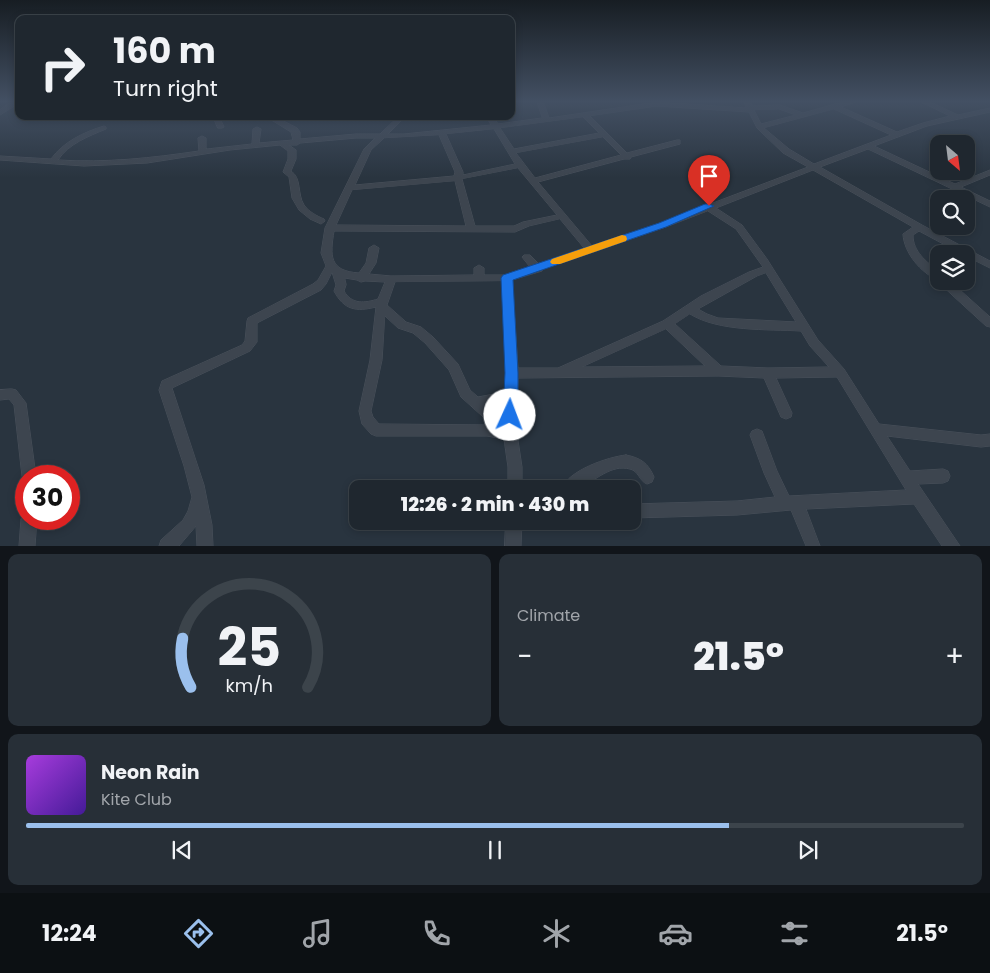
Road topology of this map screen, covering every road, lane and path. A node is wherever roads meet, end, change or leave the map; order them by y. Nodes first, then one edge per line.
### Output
1 (287, 126) edge
2 (393, 126) edge
3 (499, 126) edge
4 (597, 126) edge
5 (881, 126) edge
6 (918, 126) edge
7 (495, 127) junction
8 (759, 127) edge
9 (104, 128) dead end
10 (257, 129) dead end
11 (441, 132) junction
12 (605, 134) junction
13 (898, 134) junction
14 (378, 137) junction
15 (202, 138) dead end
16 (677, 142) dead end
17 (297, 143) junction
18 (284, 144) junction
19 (255, 146) junction
20 (868, 146) junction
21 (205, 152) junction
22 (512, 152) junction
23 (627, 157) junction
24 (0, 158) edge
25 (53, 162) junction
26 (520, 165) junction
27 (812, 166) junction
28 (990, 172) edge
29 (458, 178) junction
30 (532, 181) junction
31 (955, 187) junction
32 (349, 188) junction
33 (990, 204) edge
34 (709, 206) junction
35 (562, 216) junction
36 (321, 221) dead end
37 (330, 228) junction
38 (919, 228) junction
39 (471, 229) junction
40 (374, 248) dead end
41 (590, 249) junction
42 (528, 257) dead end
43 (988, 262) edge
44 (479, 268) dead end
45 (538, 268) junction
46 (335, 269) junction
47 (768, 269) junction
48 (930, 269) edge
49 (507, 278) junction
50 (361, 279) junction
51 (390, 279) junction
52 (479, 279) junction
53 (953, 290) edge
54 (382, 304) junction
55 (690, 308) junction
56 (990, 322) edge
57 (667, 324) junction
58 (805, 327) junction
59 (718, 371) junction
60 (840, 372) junction
61 (512, 373) junction
62 (768, 373) junction
63 (556, 374) junction
64 (0, 395) edge
65 (511, 396) junction
66 (477, 402) junction
67 (786, 412) dead end
68 (876, 428) junction
69 (506, 433) junction
70 (757, 435) dead end
71 (987, 443) edge
72 (27, 465) edge
73 (943, 476) dead end
74 (647, 477) dead end
75 (907, 478) junction
76 (515, 480) edge
77 (581, 480) edge
78 (200, 495) junction
79 (918, 497) junction
80 (791, 503) junction
81 (641, 511) edge
82 (28, 530) edge
83 (514, 530) edge
84 (812, 544) dead end
85 (27, 546) edge
86 (167, 546) edge
87 (205, 546) edge
88 (513, 546) edge
89 (952, 546) edge

1 - 17 street
2 - 14 street
3 - 7 street
4 - 12 street
5 - 13 street
6 - 13 street
7 - 11 street
7 - 22 street
8 - 27 street
9 - 25 street
10 - 19 street
11 - 14 street
11 - 29 street
12 - 22 street
12 - 23 street
13 - 20 street
14 - 17 street
14 - 32 street
15 - 21 street
16 - 23 street
17 - 18 street
18 - 19 street
18 - 36 street
19 - 21 street
20 - 27 street
20 - 31 street
21 - 25 street
22 - 26 street
23 - 30 street
24 - 25 street
26 - 29 street
26 - 30 street
27 - 34 street
27 - 38 street
28 - 31 street
29 - 32 street
29 - 39 street
30 - 35 street
31 - 33 street
32 - 37 street
34 - 41 street
34 - 47 street
35 - 39 street
35 - 41 street
37 - 39 street
37 - 46 street
38 - 43 street
38 - 48 street
40 - 50 street
41 - 45 street
42 - 45 street
44 - 52 street
45 - 49 street
46 - 50 street
46 - 54 street
46 - 78 street
47 - 55 street
47 - 58 street
49 - 52 street
49 - 61 street
50 - 51 street
51 - 52 street
51 - 54 street
53 - 56 street
54 - 66 street
54 - 69 street
55 - 57 street
55 - 58 street
57 - 59 street
57 - 63 street
58 - 60 street
59 - 62 street
59 - 63 street
60 - 62 street
60 - 68 street
61 - 63 street
61 - 65 street
62 - 67 street
64 - 72 street
65 - 66 street
65 - 69 street
66 - 69 street
68 - 71 street
68 - 75 street
69 - 76 street
70 - 80 street
73 - 75 street
74 - 77 street
75 - 79 street
78 - 86 street
78 - 87 street
79 - 80 street
79 - 89 street
80 - 81 street
80 - 84 street
82 - 85 street
83 - 88 street

